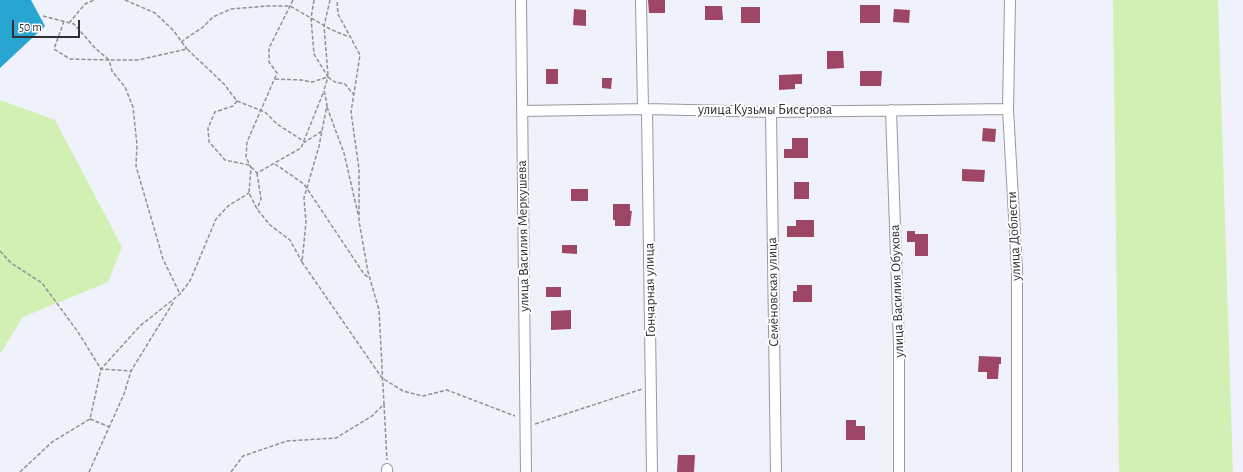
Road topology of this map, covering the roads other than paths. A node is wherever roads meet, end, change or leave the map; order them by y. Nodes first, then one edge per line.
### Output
1 (521, 0) edge
2 (641, 0) edge
3 (1010, 0) edge
4 (645, 109) junction
5 (1008, 109) junction
6 (891, 110) junction
7 (522, 111) junction
8 (771, 112) junction
9 (526, 472) edge
10 (652, 472) edge
11 (776, 472) edge
12 (899, 472) edge
13 (1017, 472) edge

1 - 7 street, улица Василия Меркушева
2 - 4 street, Гончарная улица
3 - 5 street, улица Доблести
4 - 7 street, улица Кузьмы Бисерова
4 - 8 street, улица Кузьмы Бисерова
4 - 10 street, Гончарная улица
5 - 6 street, улица Кузьмы Бисерова
5 - 13 street, улица Доблести
6 - 8 street, улица Кузьмы Бисерова
6 - 12 street, улица Василия Обухова
7 - 9 street, улица Василия Меркушева
8 - 11 street, Семёновская улица

